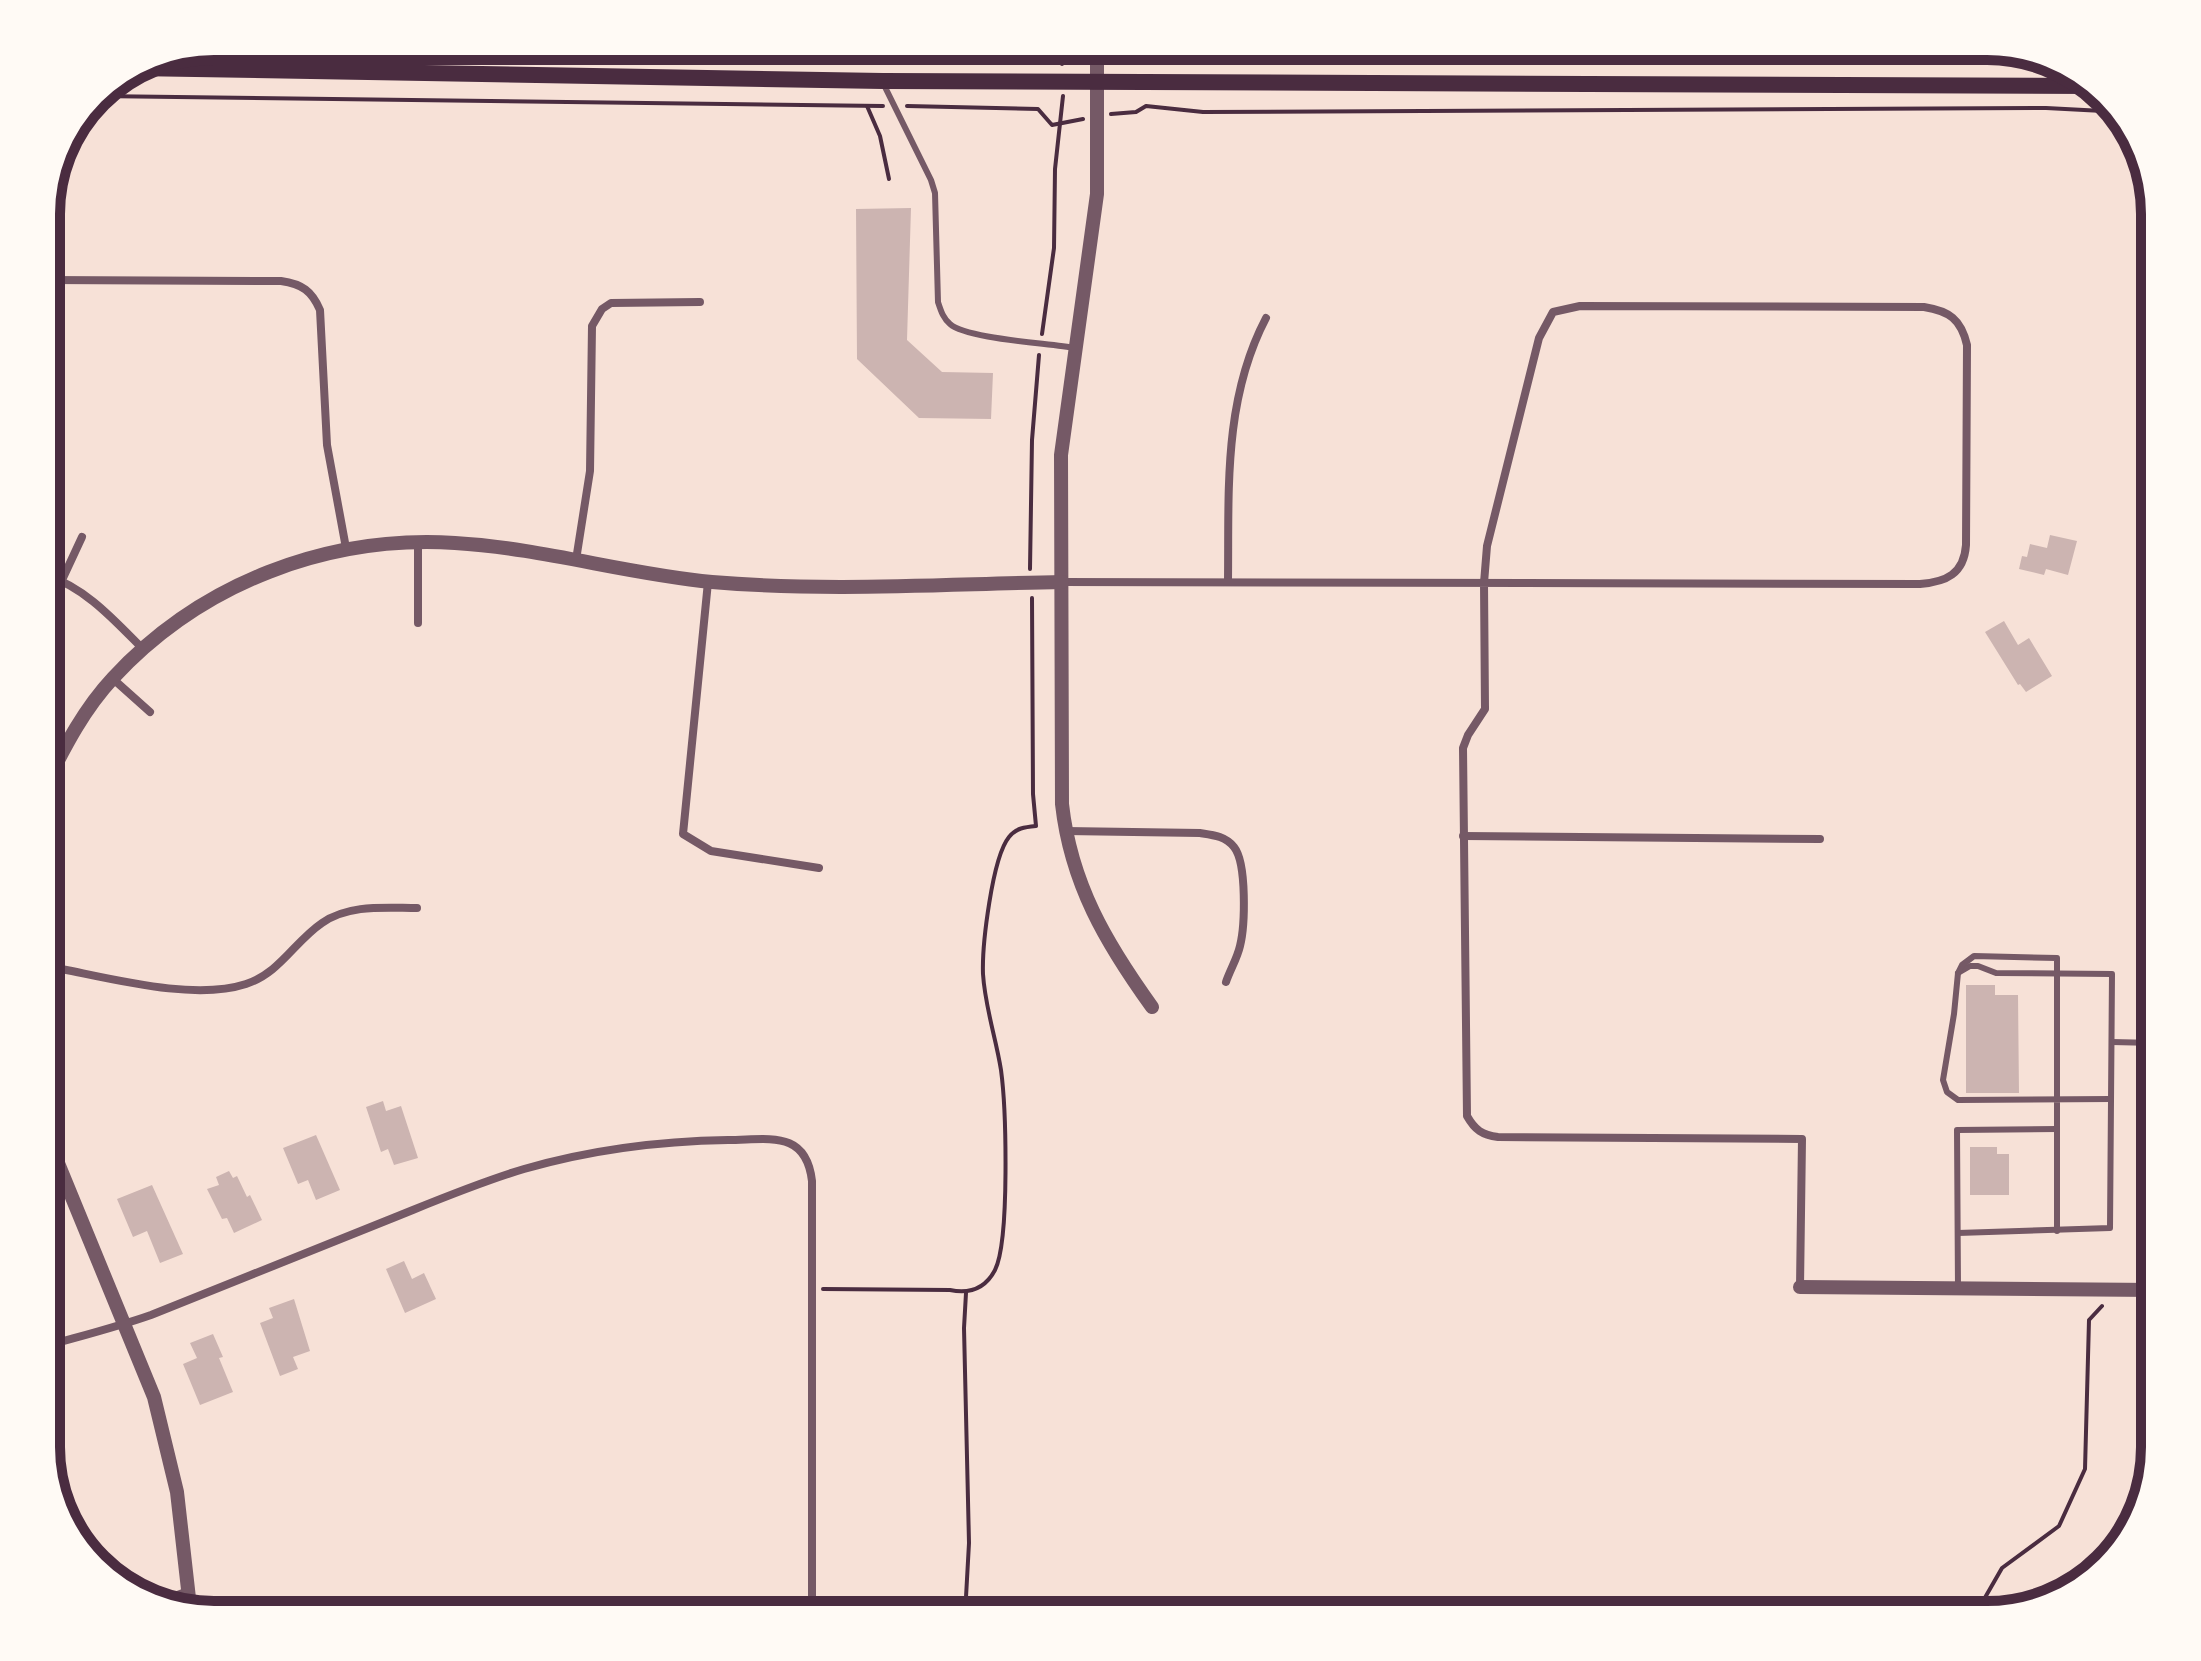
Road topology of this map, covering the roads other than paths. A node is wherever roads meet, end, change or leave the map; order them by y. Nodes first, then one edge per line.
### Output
1 (1097, 60) edge
2 (164, 69) edge
3 (883, 81) junction
4 (1098, 82) junction
5 (2072, 86) edge
6 (60, 280) edge
7 (700, 302) dead end
8 (1266, 318) dead end
9 (1075, 348) junction
10 (82, 537) dead end
11 (418, 542) junction
12 (346, 548) junction
13 (576, 560) junction
14 (62, 580) joint
15 (1228, 581) junction
16 (708, 582) junction
17 (1062, 582) junction
18 (1484, 583) junction
19 (418, 623) dead end
20 (143, 649) junction
21 (112, 678) junction
22 (150, 712) dead end
23 (60, 755) edge
24 (1065, 831) junction
25 (1463, 836) junction
26 (1820, 839) dead end
27 (819, 868) dead end
28 (417, 908) dead end
29 (60, 968) edge
30 (1958, 973) junction
31 (2057, 973) junction
32 (1226, 982) dead end
33 (1152, 1007) dead end
34 (2112, 1042) junction
35 (2141, 1043) edge
36 (2111, 1099) junction
37 (2058, 1101) junction
38 (2057, 1129) junction
39 (60, 1167) edge
40 (2057, 1231) junction
41 (1958, 1233) junction
42 (1800, 1287) joint
43 (1958, 1288) junction
44 (2141, 1290) edge
45 (125, 1323) junction
46 (60, 1342) edge
47 (188, 1591) junction
48 (175, 1596) edge
49 (189, 1599) edge
50 (812, 1601) edge

1 - 4 street
2 - 3 main road
3 - 4 main road
3 - 9 lane
4 - 5 main road
4 - 9 street
6 - 12 street
7 - 13 street
8 - 15 street
9 - 17 street
10 - 14 street
11 - 12 street
11 - 13 street
11 - 19 street
12 - 20 street
13 - 16 street
14 - 20 street
15 - 17 street
15 - 18 street
16 - 17 street
16 - 27 street
17 - 24 street
18 - 18 street
18 - 25 street
20 - 21 street
21 - 22 street
21 - 23 street
24 - 32 street
24 - 33 street
25 - 26 street
25 - 42 street
28 - 29 street
30 - 31 lane
30 - 31 lane
30 - 37 lane
31 - 34 lane
31 - 37 lane
34 - 35 lane
34 - 36 lane
36 - 37 lane
36 - 40 lane
37 - 38 lane
38 - 40 lane
38 - 41 lane
39 - 45 street
40 - 41 lane
41 - 43 lane
42 - 43 street
43 - 44 street
45 - 46 street
45 - 47 street
45 - 50 street
47 - 48 street
47 - 49 street

